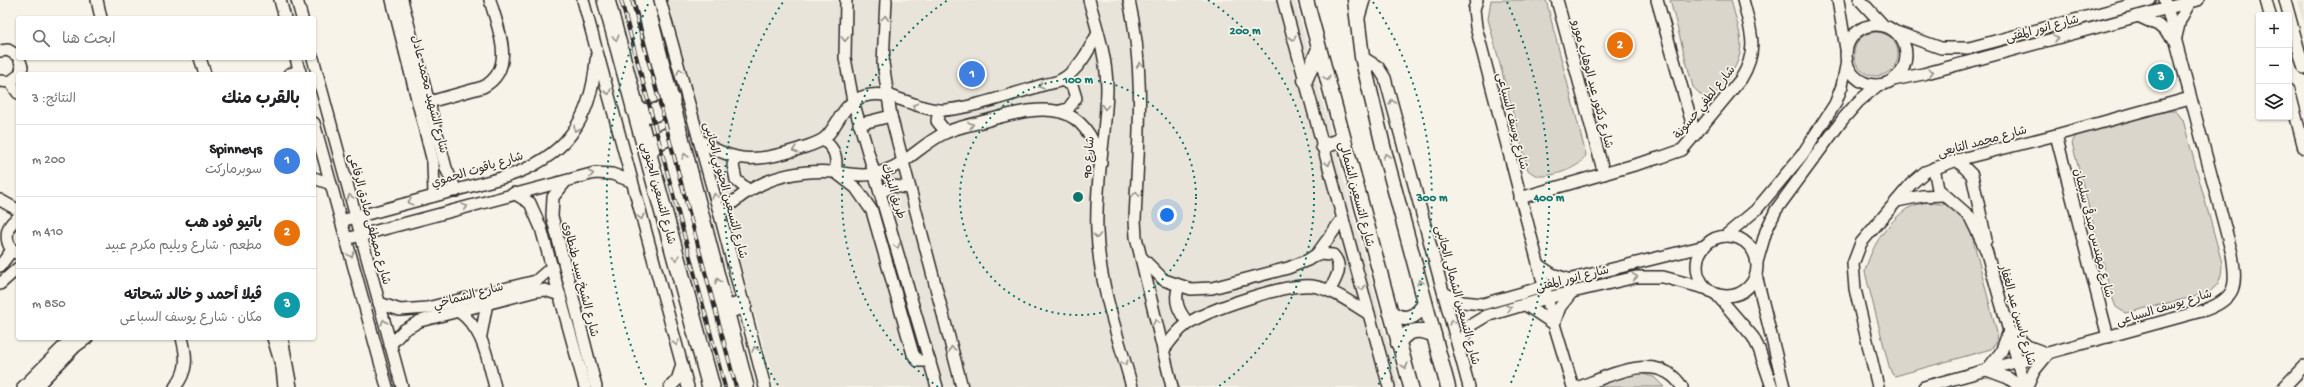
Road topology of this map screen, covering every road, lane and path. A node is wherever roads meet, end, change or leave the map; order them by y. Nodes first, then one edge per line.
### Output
1 (96, 0) edge
2 (280, 0) edge
3 (297, 0) edge
4 (392, 0) edge
5 (402, 0) edge
6 (490, 0) edge
7 (583, 0) edge
8 (606, 0) edge
9 (644, 0) edge
10 (660, 0) edge
11 (846, 0) edge
12 (886, 0) edge
13 (1089, 0) edge
14 (1128, 0) edge
15 (1283, 0) edge
16 (1306, 0) edge
17 (1355, 0) edge
18 (1364, 0) edge
19 (1477, 0) edge
20 (1557, 0) edge
21 (1657, 0) edge
22 (1743, 0) edge
23 (1838, 0) edge
24 (1860, 0) edge
25 (2150, 0) edge
26 (2266, 0) edge
27 (2285, 0) edge
28 (2194, 1) edge
29 (2137, 2) edge
30 (2166, 4) edge
31 (2269, 12) edge
32 (100, 16) edge
33 (284, 16) edge
34 (301, 16) edge
35 (2138, 16) junction
36 (1358, 22) junction
37 (1883, 25) junction
38 (1896, 32) junction
39 (1098, 33) junction
40 (2175, 40) junction
41 (1319, 50) junction
42 (0, 51) edge
43 (596, 52) junction
44 (16, 55) edge
45 (1846, 56) junction
46 (1362, 57) junction
47 (21, 60) edge
48 (201, 60) edge
49 (297, 60) edge
50 (314, 60) edge
51 (2304, 69) edge
52 (17, 72) edge
53 (204, 72) edge
54 (300, 72) edge
55 (12, 78) edge
56 (1061, 80) junction
57 (1305, 80) junction
58 (1893, 80) junction
59 (1878, 85) junction
60 (16, 87) edge
61 (887, 94) junction
62 (2190, 98) junction
63 (671, 99) junction
64 (853, 101) junction
65 (2292, 102) edge
66 (424, 104) junction
67 (636, 109) junction
68 (939, 110) junction
69 (1060, 111) junction
70 (891, 116) junction
71 (859, 124) junction
72 (316, 130) edge
73 (946, 132) junction
74 (1695, 134) junction
75 (2056, 135) junction
76 (680, 137) junction
77 (699, 140) junction
78 (822, 140) junction
79 (1343, 140) junction
80 (321, 146) junction
81 (1323, 146) junction
82 (2304, 148) edge
83 (316, 153) edge
84 (648, 153) junction
85 (1983, 153) junction
86 (736, 158) junction
87 (1957, 160) junction
88 (902, 163) junction
89 (1101, 163) junction
90 (1934, 168) junction
91 (835, 172) junction
92 (875, 174) junction
93 (1604, 174) junction
94 (1972, 175) junction
95 (316, 179) edge
96 (566, 181) junction
97 (631, 181) junction
98 (331, 184) junction
99 (909, 188) junction
100 (748, 190) junction
101 (456, 191) junction
102 (880, 192) junction
103 (514, 194) junction
104 (1943, 195) junction
105 (434, 196) junction
106 (1520, 198) junction
107 (0, 200) edge
108 (1897, 202) junction
109 (16, 209) edge
110 (720, 215) junction
111 (356, 217) junction
112 (1343, 218) junction
113 (16, 220) edge
114 (341, 221) junction
115 (889, 221) junction
116 (0, 224) edge
117 (877, 225) junction
118 (6, 234) junction
119 (361, 235) junction
120 (1725, 236) junction
121 (346, 240) junction
122 (1705, 246) junction
123 (1986, 250) junction
124 (15, 252) edge
125 (1317, 254) junction
126 (1139, 255) junction
127 (1757, 262) junction
128 (1538, 264) junction
129 (0, 266) edge
130 (552, 267) junction
131 (16, 270) edge
132 (1756, 275) junction
133 (1568, 280) junction
134 (0, 284) edge
135 (1179, 286) junction
136 (1544, 286) junction
137 (528, 288) junction
138 (1329, 291) junction
139 (1572, 292) junction
140 (1712, 292) junction
141 (1444, 293) junction
142 (560, 295) junction
143 (1547, 298) junction
144 (487, 302) junction
145 (379, 303) junction
146 (1426, 303) junction
147 (1524, 304) junction
148 (743, 305) junction
149 (725, 310) junction
150 (458, 311) junction
151 (1390, 312) junction
152 (1369, 314) junction
153 (1188, 323) junction
154 (1554, 324) junction
155 (2009, 331) junction
156 (481, 335) junction
157 (1434, 335) junction
158 (2108, 337) junction
159 (70, 340) edge
160 (84, 340) edge
161 (182, 340) edge
162 (274, 340) edge
163 (282, 340) edge
164 (1398, 343) junction
165 (390, 345) junction
166 (1459, 347) junction
167 (1163, 351) junction
168 (2048, 354) junction
169 (930, 361) junction
170 (2018, 362) junction
171 (682, 366) junction
172 (2304, 366) edge
173 (1987, 370) junction
174 (23, 387) edge
175 (36, 387) edge
176 (175, 387) edge
177 (284, 387) edge
178 (291, 387) edge
179 (387, 387) edge
180 (402, 387) edge
181 (495, 387) edge
182 (585, 387) edge
183 (596, 387) edge
184 (670, 387) edge
185 (688, 387) edge
186 (711, 387) edge
187 (745, 387) edge
188 (765, 387) edge
189 (937, 387) edge
190 (962, 387) edge
191 (1132, 387) edge
192 (1172, 387) edge
193 (1389, 387) edge
194 (1411, 387) edge
195 (1448, 387) edge
196 (1470, 387) edge
197 (1573, 387) edge
198 (1579, 387) edge
199 (1682, 387) edge
200 (1772, 387) edge
201 (1784, 387) edge
202 (1878, 387) edge
203 (1924, 387) edge
204 (2021, 387) edge
205 (2026, 387) edge
206 (2284, 387) edge

1 - 32 street
2 - 33 street
3 - 34 street
4 - 66 street, شارع الشهيد محمد عادل
5 - 66 street, شارع الشهيد محمد عادل
6 - 66 street
7 - 43 street
8 -> 67 highway, شارع التسعين الجنوبي
9 - 63 highway
77 -> 10 street, شارع التسعين الجنوبي الجانبى
11 -> 64 street, طريق البنوك
61 -> 12 street, طريق البنوك
13 - 39 street, شارع 90
126 -> 14 street
15 -> 57 street
16 - 41 main road, شارع التسعين الشمالى
17 - 36 main road
18 - 36 street
19 - 106 street, شارع يوسف السباعى
20 - 93 street, شارع دكتور عبد الوهاب مورو
21 - 74 street
22 - 74 street, شارع لطفي حسونة
23 - 45 street
24 - 37 street
25 - 29 street, شارع انور المفتى
26 - 31 street
27 - 51 street
28 - 30 street, شارع انور المفتى
28 - 40 street
29 - 38 street, شارع انور المفتى
30 - 35 street, شارع انور المفتى
30 - 40 street, شارع يوسف السباعى
35 - 40 street
58 -> 35 street, شارع انور المفتى
36 - 46 main road
37 - 38 street
37 - 45 street
38 - 58 street
39 - 56 street
39 -> 89 street, شارع 90
40 - 62 street, شارع يوسف السباعى
41 - 57 main road
41 -> 79 main road, شارع التسعين الشمالى
42 - 44 street
43 -> 97 street
43 -> 101 street, شارع ياقوت الحموي
45 - 59 street
45 - 120 street
141 -> 46 street, شارع التسعين الشمالى الجانبى
146 -> 46 main road
47 - 52 street
48 - 53 street
49 - 54 street
111 -> 50 street, شارع مصطفى صادق الرفاعى
55 - 60 street
56 -> 68 street
56 - 69 street
57 - 81 street
58 - 59 street
59 - 127 street
61 - 64 street
68 -> 61 street
61 - 70 street, طريق البنوك
62 - 75 street, شارع محمد التابعى
62 - 158 street, شارع يوسف السباعى
63 - 67 highway
63 - 76 highway
64 - 71 street, طريق البنوك
64 - 78 street
65 - 82 street
66 - 101 street, شارع الشهيد محمد عادل
66 - 105 street, شارع الشهيد محمد عادل
67 - 84 highway, شارع التسعين الجنوبي
68 - 73 street
73 -> 69 street
69 - 89 street
70 - 71 street
70 - 88 street, طريق البنوك
71 - 92 street, طريق البنوك
72 - 80 street
73 - 88 street
74 - 93 street, شارع لطفي حسونة
75 - 85 street, شارع محمد التابعى
75 - 158 street, شارع مهندس صدقى سليمان
76 - 84 highway
149 -> 76 highway
77 - 86 street
110 -> 77 street, شارع التسعين الجنوبي الجانبى
78 -> 86 street
78 - 91 street
79 - 81 main road
79 - 151 main road, شارع التسعين الشمالى
80 - 83 street
80 - 98 street
81 -> 112 street
84 -> 186 highway, شارع التسعين الجنوبي
85 - 87 street, شارع محمد التابعى
85 - 94 street
86 - 100 street
87 - 90 street, شارع محمد التابعى
87 - 94 street
88 - 92 street
88 - 99 street, طريق البنوك
89 -> 191 street, شارع 90
90 - 104 street, شارع ياسين عبد الغفار
90 - 108 street, شارع محمد التابعى
91 - 92 street
91 - 100 street
91 - 117 street
92 - 102 street, طريق البنوك
93 - 106 street, شارع لطفي حسونة
94 - 123 street, شارع ياسين عبد الغفار
95 - 98 street
96 -> 97 street
96 - 103 street
96 - 183 street, شارع الشيخ سيد طنطاوى
97 -> 171 street
98 - 114 street
99 - 102 street
190 -> 99 street, طريق البنوك
100 - 110 street
101 - 105 street, شارع ياقوت الحموي
102 - 115 street, طريق البنوك
119 -> 103 street
103 - 130 street, شارع الشيخ سيد طنطاوى
104 - 108 street
104 - 123 street, شارع ياسين عبد الغفار
105 -> 111 street, شارع ياقوت الحموي
106 - 128 street, شارع يوسف السباعى
107 - 109 street
108 - 202 street, شارع محمد التابعى
110 - 148 street, شارع التسعين الجنوبي الجانبى
111 - 114 street, شارع ياقوت الحموي
111 - 119 street, شارع مصطفى صادق الرفاعى
112 - 125 street
112 -> 152 street
113 - 118 street
114 - 121 street
115 - 117 street
115 -> 169 street, طريق البنوك
116 - 118 street
117 - 169 street
118 - 124 street
119 - 121 street
119 - 145 street, شارع مصطفى صادق الرفاعى
120 - 122 street
120 - 127 street
121 -> 179 street
122 - 133 street, شارع انور المفتى
122 - 140 street
123 - 155 street, شارع ياسين عبد الغفار
124 - 129 street
125 - 135 street
125 - 138 street
126 - 135 street
167 -> 126 street
127 - 132 street
128 - 133 street
128 - 136 street, شارع يوسف السباعى
130 - 137 street, شارع الشماخي
130 - 142 street, شارع الشيخ سيد طنطاوى
131 - 134 street
132 - 140 street
132 - 201 street
133 - 136 street, شارع انور المفتى
135 - 153 street
136 - 141 street, شارع انور المفتى
136 - 143 street, شارع يوسف السباعى
137 - 142 street, شارع الشماخي
137 - 144 street, شارع الشماخي
137 - 145 street, شارع الشماخي
138 - 152 street
138 - 153 street
139 -> 140 street, شارع انور المفتى
139 - 143 street, شارع انور المفتى
139 - 154 street
140 - 200 street
166 -> 141 street, شارع التسعين الشمالى الجانبى
142 - 182 street, شارع الشيخ سيد طنطاوى
143 - 147 street, شارع انور المفتى
143 - 154 street, شارع يوسف السباعى
144 - 150 street, شارع الشماخي
144 - 156 street
165 -> 145 street, شارع مصطفى صادق الرفاعى
146 - 151 main road
146 - 157 main road
147 - 154 street
166 -> 147 street, شارع انور المفتى
148 - 149 highway
188 -> 148 street, شارع التسعين الجنوبي الجانبى
149 - 187 highway
150 - 156 street
150 - 165 street, شارع الشماخي
151 - 164 main road, شارع التسعين الشمالى
152 - 193 street
153 - 167 street
154 - 197 street, شارع يوسف السباعى
155 - 168 street
155 - 170 street, شارع ياسين عبد الغفار
155 - 173 street
156 - 181 street
157 - 164 main road
157 - 195 main road
158 - 168 street, شارع يوسف السباعى
159 - 174 street
160 - 175 street
161 - 176 street
162 - 177 street
163 - 178 street
164 -> 194 main road, شارع التسعين الشمالى
165 - 180 street, شارع مصطفى صادق الرفاعى
166 - 196 street, شارع التسعين الشمالى الجانبى
167 - 192 street
168 - 170 street, شارع يوسف السباعى
168 - 205 street
169 - 189 street, طريق البنوك
170 - 173 street, شارع يوسف السباعى
170 - 205 street, شارع ياسين عبد الغفار
171 - 184 street
171 - 185 street
172 - 206 street
173 - 203 street, شارع يوسف السباعى
173 - 204 street
198 - 199 street

